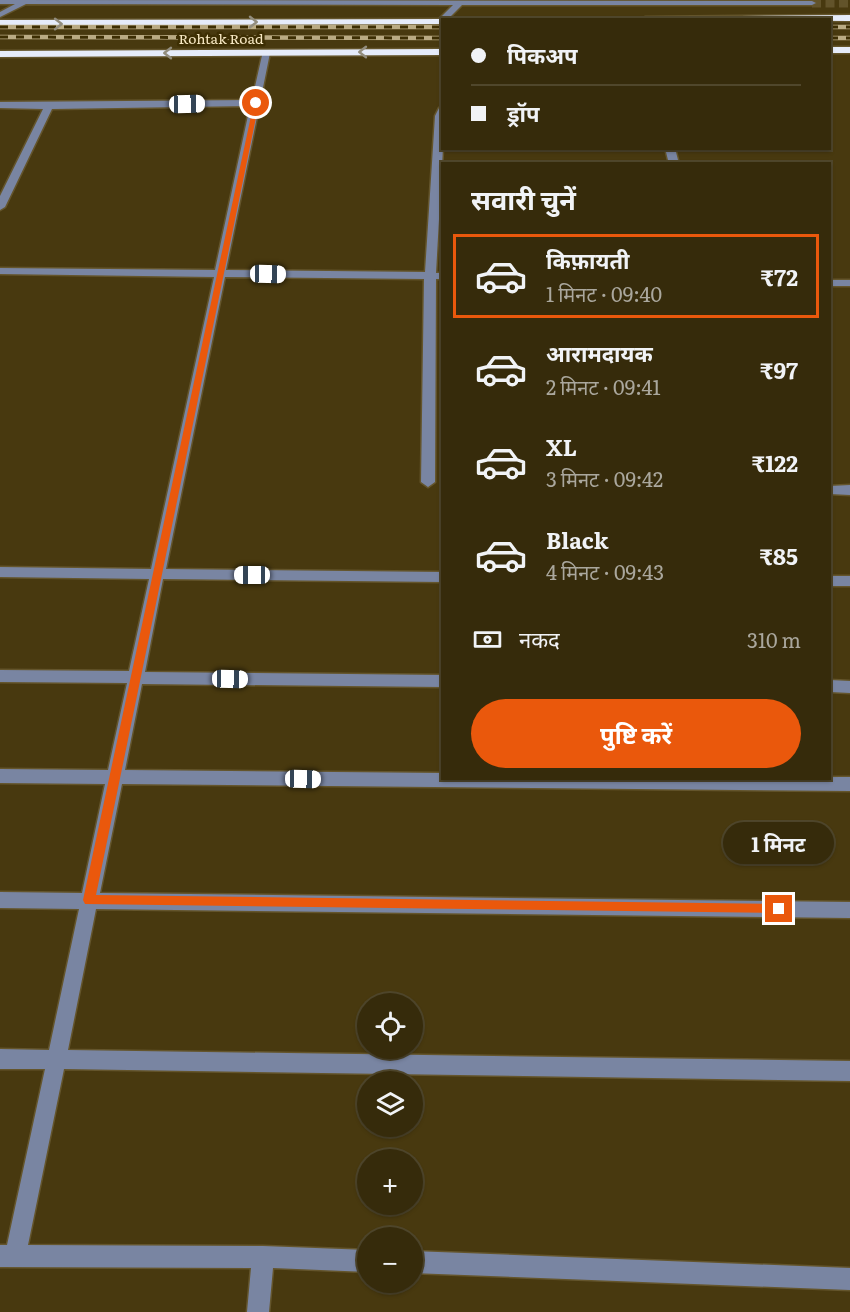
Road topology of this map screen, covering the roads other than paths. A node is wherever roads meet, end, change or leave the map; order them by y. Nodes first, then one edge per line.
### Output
1 (27, 1) edge
2 (201, 1) edge
3 (462, 1) edge
4 (0, 2) edge
5 (812, 3) dead end
6 (0, 15) edge
7 (445, 18) edge
8 (831, 18) edge
9 (850, 18) edge
10 (441, 21) edge
11 (0, 23) edge
12 (394, 37) junction
13 (831, 50) edge
14 (850, 50) edge
15 (441, 52) edge
16 (266, 53) junction
17 (0, 54) edge
18 (256, 103) junction
19 (0, 105) edge
20 (49, 106) junction
21 (441, 113) edge
22 (441, 132) edge
23 (441, 180) edge
24 (0, 207) edge
25 (0, 271) edge
26 (220, 273) junction
27 (430, 276) junction
28 (441, 276) edge
29 (831, 283) edge
30 (850, 283) edge
31 (428, 483) dead end
32 (831, 490) edge
33 (850, 490) edge
34 (0, 572) edge
35 (157, 574) junction
36 (441, 577) edge
37 (831, 581) edge
38 (850, 581) edge
39 (0, 676) edge
40 (135, 677) junction
41 (441, 681) edge
42 (831, 686) edge
43 (850, 687) edge
44 (0, 776) edge
45 (114, 777) junction
46 (441, 779) edge
47 (645, 780) edge
48 (822, 781) edge
49 (850, 784) edge
50 (0, 900) edge
51 (89, 900) junction
52 (850, 910) edge
53 (0, 1059) edge
54 (56, 1059) junction
55 (850, 1071) edge
56 (7, 1256) edge
57 (263, 1257) junction
58 (357, 1261) edge
59 (423, 1262) edge
60 (850, 1279) edge
61 (258, 1312) edge

1 - 2 street
1 - 4 street
1 - 6 street
2 - 3 street
3 - 5 street
3 - 7 street
8 - 9 highway
10 - 12 highway, Rohtak Road
11 -> 12 highway, Rohtak Road
12 - 15 highway, Rohtak Road
12 -> 16 highway, Rohtak Road
13 - 14 highway
16 -> 17 highway, Rohtak Road
16 - 18 street
18 - 20 street
18 - 26 street
19 - 20 street
20 - 24 street
21 - 22 street
23 - 27 street
25 - 26 street
26 - 27 street
26 - 35 street
27 - 28 street
27 - 31 street
29 - 30 street
32 - 33 street
34 - 35 street
35 - 36 street
35 - 40 street
37 - 38 street
39 - 40 street
40 - 41 street
40 - 45 street
42 - 43 street
44 - 45 street
45 - 46 street
45 - 51 street
47 - 48 street
48 - 49 street
50 - 51 street
51 - 52 street
51 - 54 street
53 - 54 street
54 - 55 street
54 - 56 street
56 - 57 street
57 - 58 street
57 - 61 street
59 - 60 street

